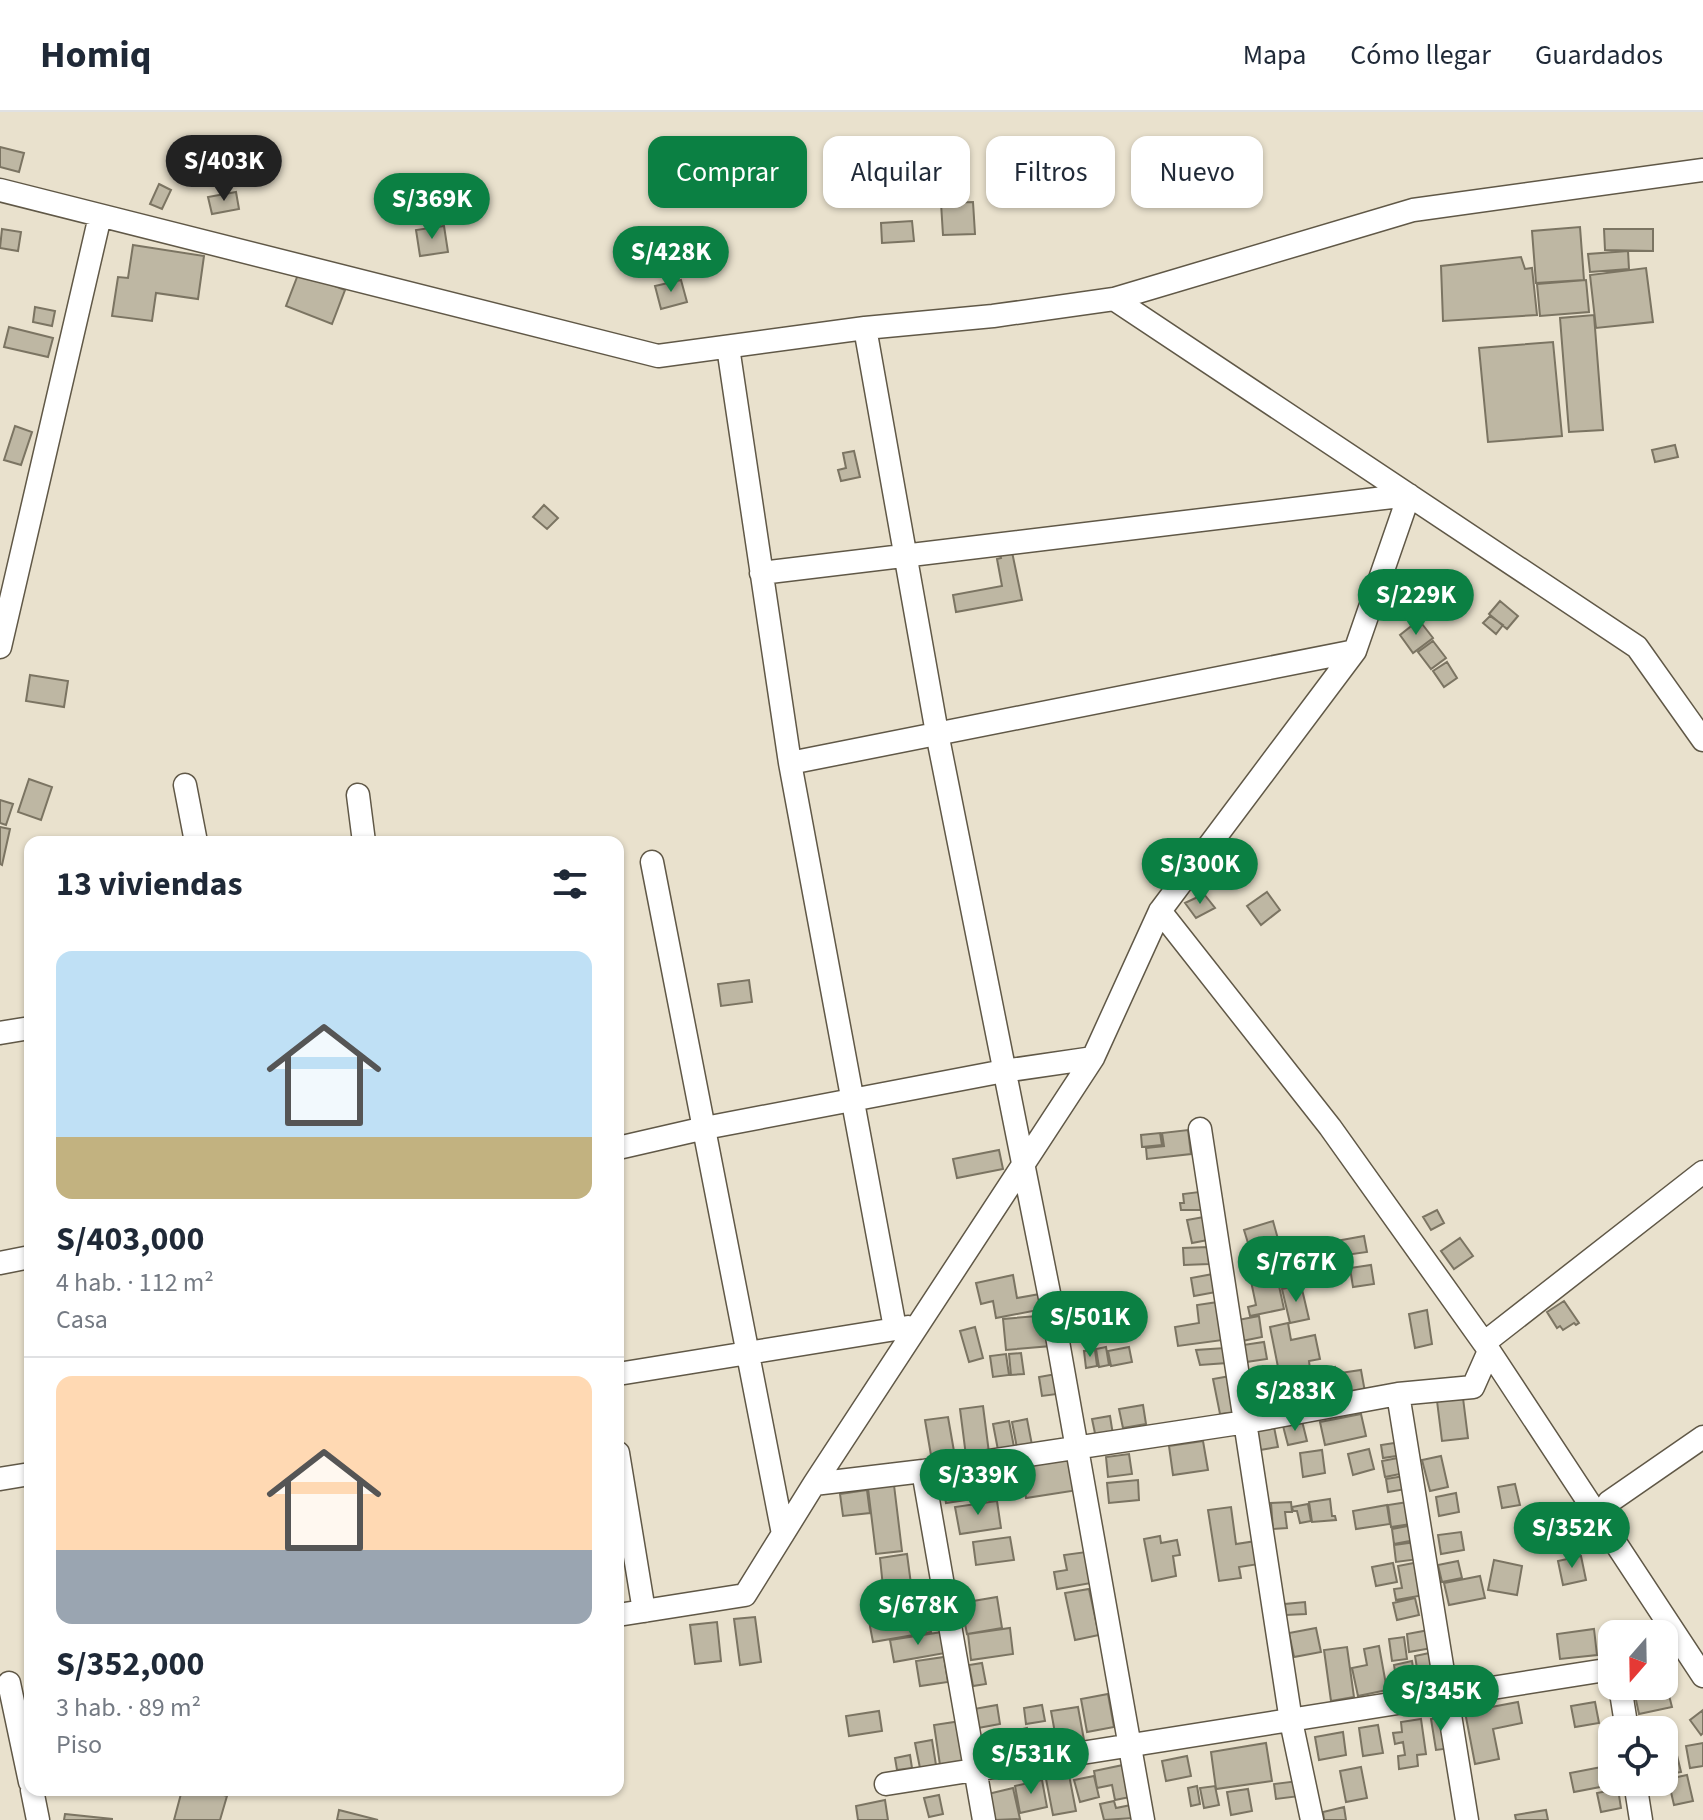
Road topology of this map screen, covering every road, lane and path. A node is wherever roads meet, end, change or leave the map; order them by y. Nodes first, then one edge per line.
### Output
1 (1703, 170) edge
2 (0, 190) edge
3 (100, 216) junction
4 (1114, 299) junction
5 (865, 328) junction
6 (728, 347) junction
7 (1409, 495) junction
8 (906, 555) junction
9 (761, 573) junction
10 (0, 647) edge
11 (1355, 651) junction
12 (937, 733) junction
13 (1703, 740) edge
14 (790, 763) junction
15 (185, 785) dead end
16 (358, 795) dead end
17 (195, 836) edge
18 (363, 836) edge
19 (652, 862) dead end
20 (1160, 911) junction
21 (24, 1029) edge
22 (0, 1033) edge
23 (1093, 1058) junction
24 (1004, 1071) junction
25 (854, 1100) junction
26 (705, 1128) junction
27 (1200, 1129) dead end
28 (624, 1147) edge
29 (1023, 1169) junction
30 (1699, 1184) edge
31 (24, 1258) edge
32 (0, 1263) edge
33 (906, 1327) junction
34 (1487, 1347) junction
35 (749, 1354) junction
36 (624, 1373) edge
37 (1398, 1394) junction
38 (1246, 1422) junction
39 (1703, 1437) edge
40 (1077, 1447) junction
41 (923, 1471) junction
42 (24, 1475) edge
43 (0, 1479) edge
44 (814, 1484) junction
45 (624, 1489) edge
46 (1599, 1517) junction
47 (783, 1534) junction
48 (644, 1611) junction
49 (624, 1614) edge
50 (1598, 1671) edge
51 (1703, 1676) edge
52 (13, 1682) edge
53 (1447, 1696) junction
54 (1291, 1721) junction
55 (24, 1747) edge
56 (1129, 1747) junction
57 (977, 1769) junction
58 (886, 1784) dead end
59 (33, 1796) edge
60 (1637, 1796) edge
61 (38, 1820) edge
62 (984, 1820) edge
63 (1143, 1820) edge
64 (1312, 1820) edge
65 (1467, 1820) edge
66 (1641, 1820) edge

1 - 4 street
2 - 3 street
3 - 6 street
3 - 10 street
4 - 5 street
4 - 7 street
5 - 6 street
5 - 8 street
6 - 9 street
7 - 8 street
7 - 11 street
7 - 13 street
8 - 9 street
8 - 12 street
9 - 14 street
11 - 12 street
11 - 20 street
12 - 14 street
12 - 24 street
14 - 25 street
15 - 17 street
16 - 18 street
19 - 26 street
20 - 23 street
20 - 34 street
21 - 22 street
23 - 24 street
23 - 29 street
24 - 25 street
24 - 29 street
25 - 26 street
25 - 33 street
26 - 28 street
26 - 35 street
27 - 38 street
29 - 33 street
29 - 40 street
30 - 34 street
31 - 32 street
33 - 35 street
33 - 44 street
34 - 37 street
34 - 46 street
35 - 36 street
35 - 47 street
37 - 38 street
37 - 53 street
38 - 40 street
38 - 54 street
39 - 46 street
40 - 41 street
40 - 56 street
41 - 44 street
41 - 57 street
42 - 43 street
44 - 47 street
45 - 48 street
46 - 51 street
47 - 48 street
48 - 49 street
50 - 53 street
52 - 55 street
53 - 54 street
53 - 65 street
54 - 56 street
54 - 64 street
56 - 57 street
56 - 63 street
57 - 58 street
57 - 62 street
59 - 61 street
60 - 66 street

